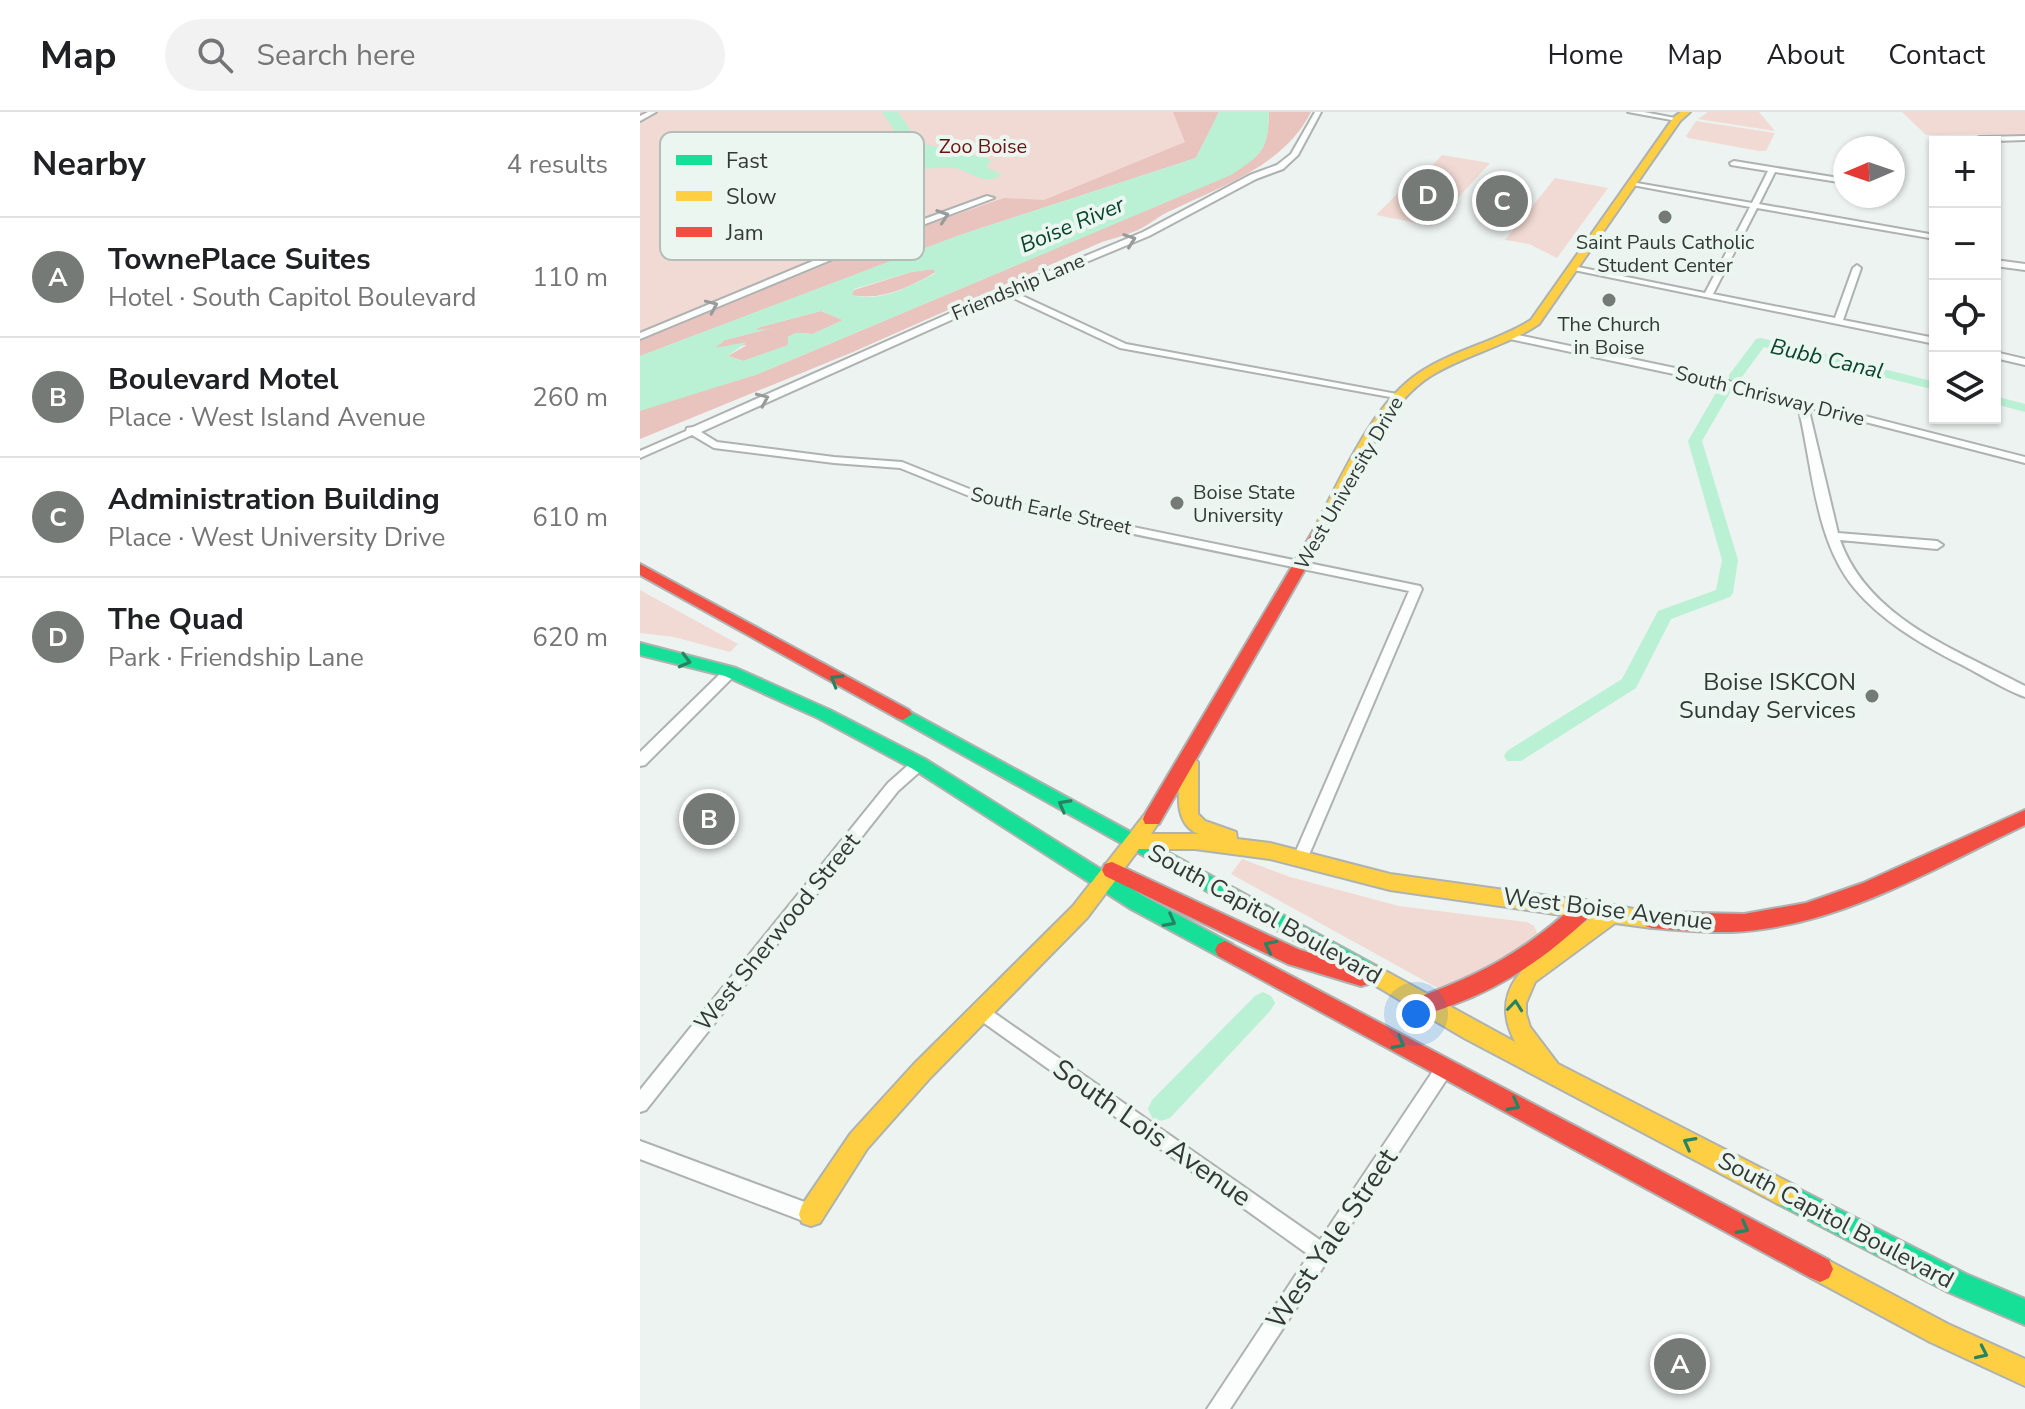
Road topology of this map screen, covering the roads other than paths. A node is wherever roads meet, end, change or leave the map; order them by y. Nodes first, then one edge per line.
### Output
1 (653, 112) edge
2 (1318, 112) edge
3 (1631, 112) edge
4 (1681, 116) edge
5 (640, 119) edge
6 (2025, 138) edge
7 (2001, 139) edge
8 (1734, 163) dead end
9 (1773, 169) junction
10 (1833, 179) edge
11 (1631, 184) junction
12 (990, 198) dead end
13 (1754, 206) junction
14 (924, 222) edge
15 (1929, 236) edge
16 (823, 260) edge
17 (2001, 264) edge
18 (2025, 267) edge
19 (1857, 268) dead end
20 (1573, 269) junction
21 (1007, 292) junction
22 (1708, 296) junction
23 (1839, 320) junction
24 (640, 336) edge
25 (1513, 337) junction
26 (1929, 340) edge
27 (2001, 356) edge
28 (2025, 362) edge
29 (1397, 397) junction
30 (1806, 405) junction
31 (691, 430) junction
32 (640, 455) edge
33 (2025, 460) edge
34 (1834, 536) junction
35 (1937, 545) dead end
36 (1301, 563) junction
37 (640, 569) edge
38 (640, 649) edge
39 (730, 672) junction
40 (2025, 692) edge
41 (1190, 759) junction
42 (640, 761) edge
43 (919, 764) junction
44 (2025, 817) edge
45 (1133, 842) junction
46 (1270, 851) junction
47 (1301, 858) junction
48 (1107, 876) junction
49 (1585, 908) junction
50 (1613, 913) junction
51 (1397, 987) junction
52 (1427, 1004) junction
53 (983, 1013) junction
54 (1445, 1068) junction
55 (1551, 1070) junction
56 (640, 1104) edge
57 (640, 1150) edge
58 (811, 1214) joint
59 (1322, 1253) junction
60 (2025, 1312) edge
61 (2025, 1373) edge
62 (1218, 1409) edge

1 - 5 street
21 -> 2 street, Friendship Lane
3 - 4 street
4 - 11 street, West University Drive
6 - 7 street
8 - 9 street
9 - 10 street
9 - 13 street
11 - 13 street
11 - 20 street, West University Drive
14 -> 12 street
13 - 15 street
13 - 22 street
24 -> 16 street
17 - 18 street
19 - 23 street
20 - 22 street
20 - 25 street, West University Drive
21 - 29 street
31 -> 21 street, Friendship Lane
22 - 23 street
23 - 26 street
25 - 29 street, West University Drive
25 - 30 street, South Chrisway Drive
27 - 28 street
29 - 36 street, West University Drive
30 - 33 street, South Chrisway Drive
30 - 34 street
31 - 32 street, Friendship Lane
31 - 36 street, South Earle Street
34 - 35 street
34 - 40 street
36 - 41 street, West University Drive
36 - 47 street, South Earle Street
45 -> 37 street, South Capitol Boulevard
38 -> 39 street, South Capitol Boulevard
39 - 42 street
39 - 43 street, South Capitol Boulevard
41 - 45 street, West University Drive
41 - 46 street, West Boise Avenue
43 - 48 street, South Capitol Boulevard
43 - 56 street, West Sherwood Street
44 - 50 street, West Boise Avenue
45 - 46 street, West Boise Avenue
45 - 48 street, West University Drive
45 - 51 street, South Capitol Boulevard
46 - 47 street, West Boise Avenue
47 - 49 street, West Boise Avenue
51 -> 48 street
48 - 53 street, West University Drive
48 -> 54 street, South Capitol Boulevard
49 - 50 street, West Boise Avenue
49 - 52 street
55 -> 50 street
51 - 52 street, South Capitol Boulevard
52 - 55 street, South Capitol Boulevard
53 - 58 street, West University Drive
53 - 59 street, South Lois Avenue
54 - 59 street, West Yale Street
54 -> 61 street, South Capitol Boulevard
60 -> 55 street, South Capitol Boulevard
57 - 58 street
59 - 62 street, West Yale Street

